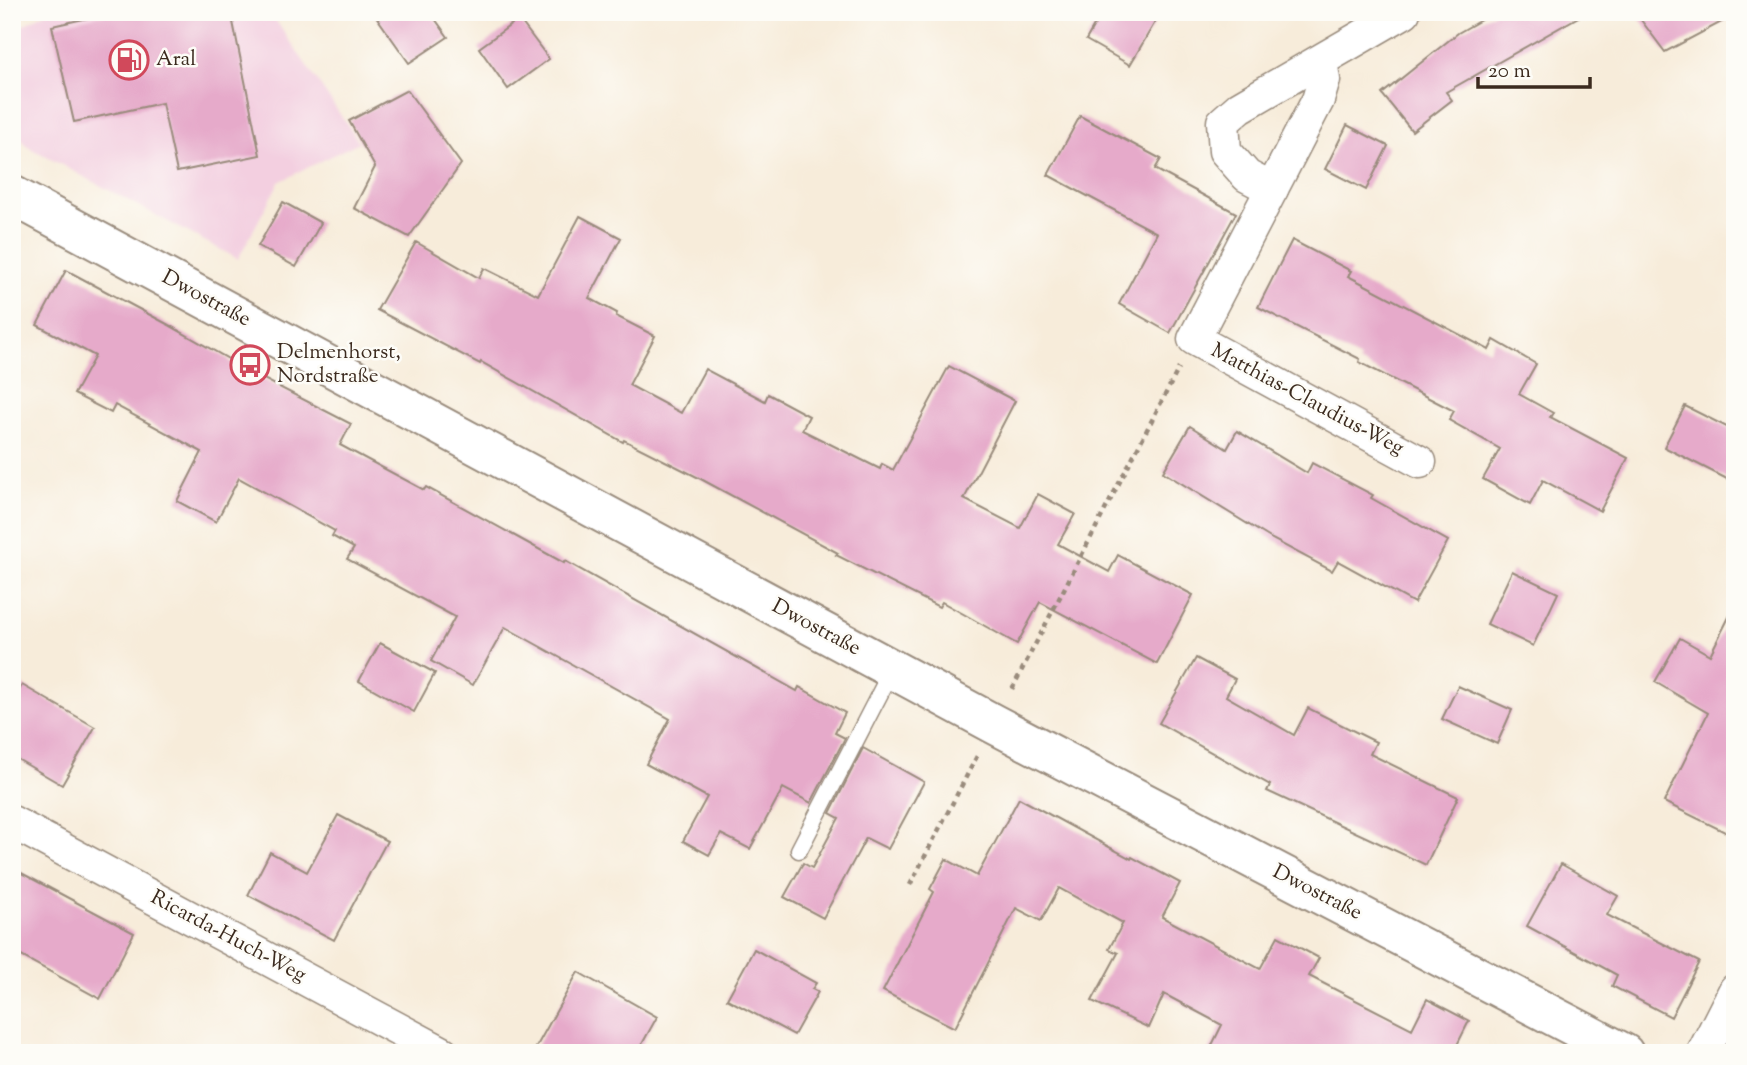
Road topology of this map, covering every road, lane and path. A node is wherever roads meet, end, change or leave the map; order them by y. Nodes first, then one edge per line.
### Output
1 (1404, 12) edge
2 (1321, 62) junction
3 (1272, 189) junction
4 (12, 195) edge
5 (1194, 339) junction
6 (1420, 462) dead end
7 (892, 670) junction
8 (994, 724) junction
9 (12, 822) edge
10 (799, 850) dead end
11 (911, 885) dead end
12 (1735, 990) edge
13 (443, 1053) edge
14 (1624, 1053) edge
15 (1703, 1053) edge

1 - 2 street
2 - 3 street, Matthias-Claudius-Weg
2 - 3 street
3 - 5 street, Matthias-Claudius-Weg
4 - 7 street, Dwostraße
5 - 6 street, Matthias-Claudius-Weg
5 - 8 path
7 - 8 street, Dwostraße
7 - 10 lane
8 - 11 path
8 - 14 street, Dwostraße
9 - 13 street, Ricarda-Huch-Weg
12 - 15 street

